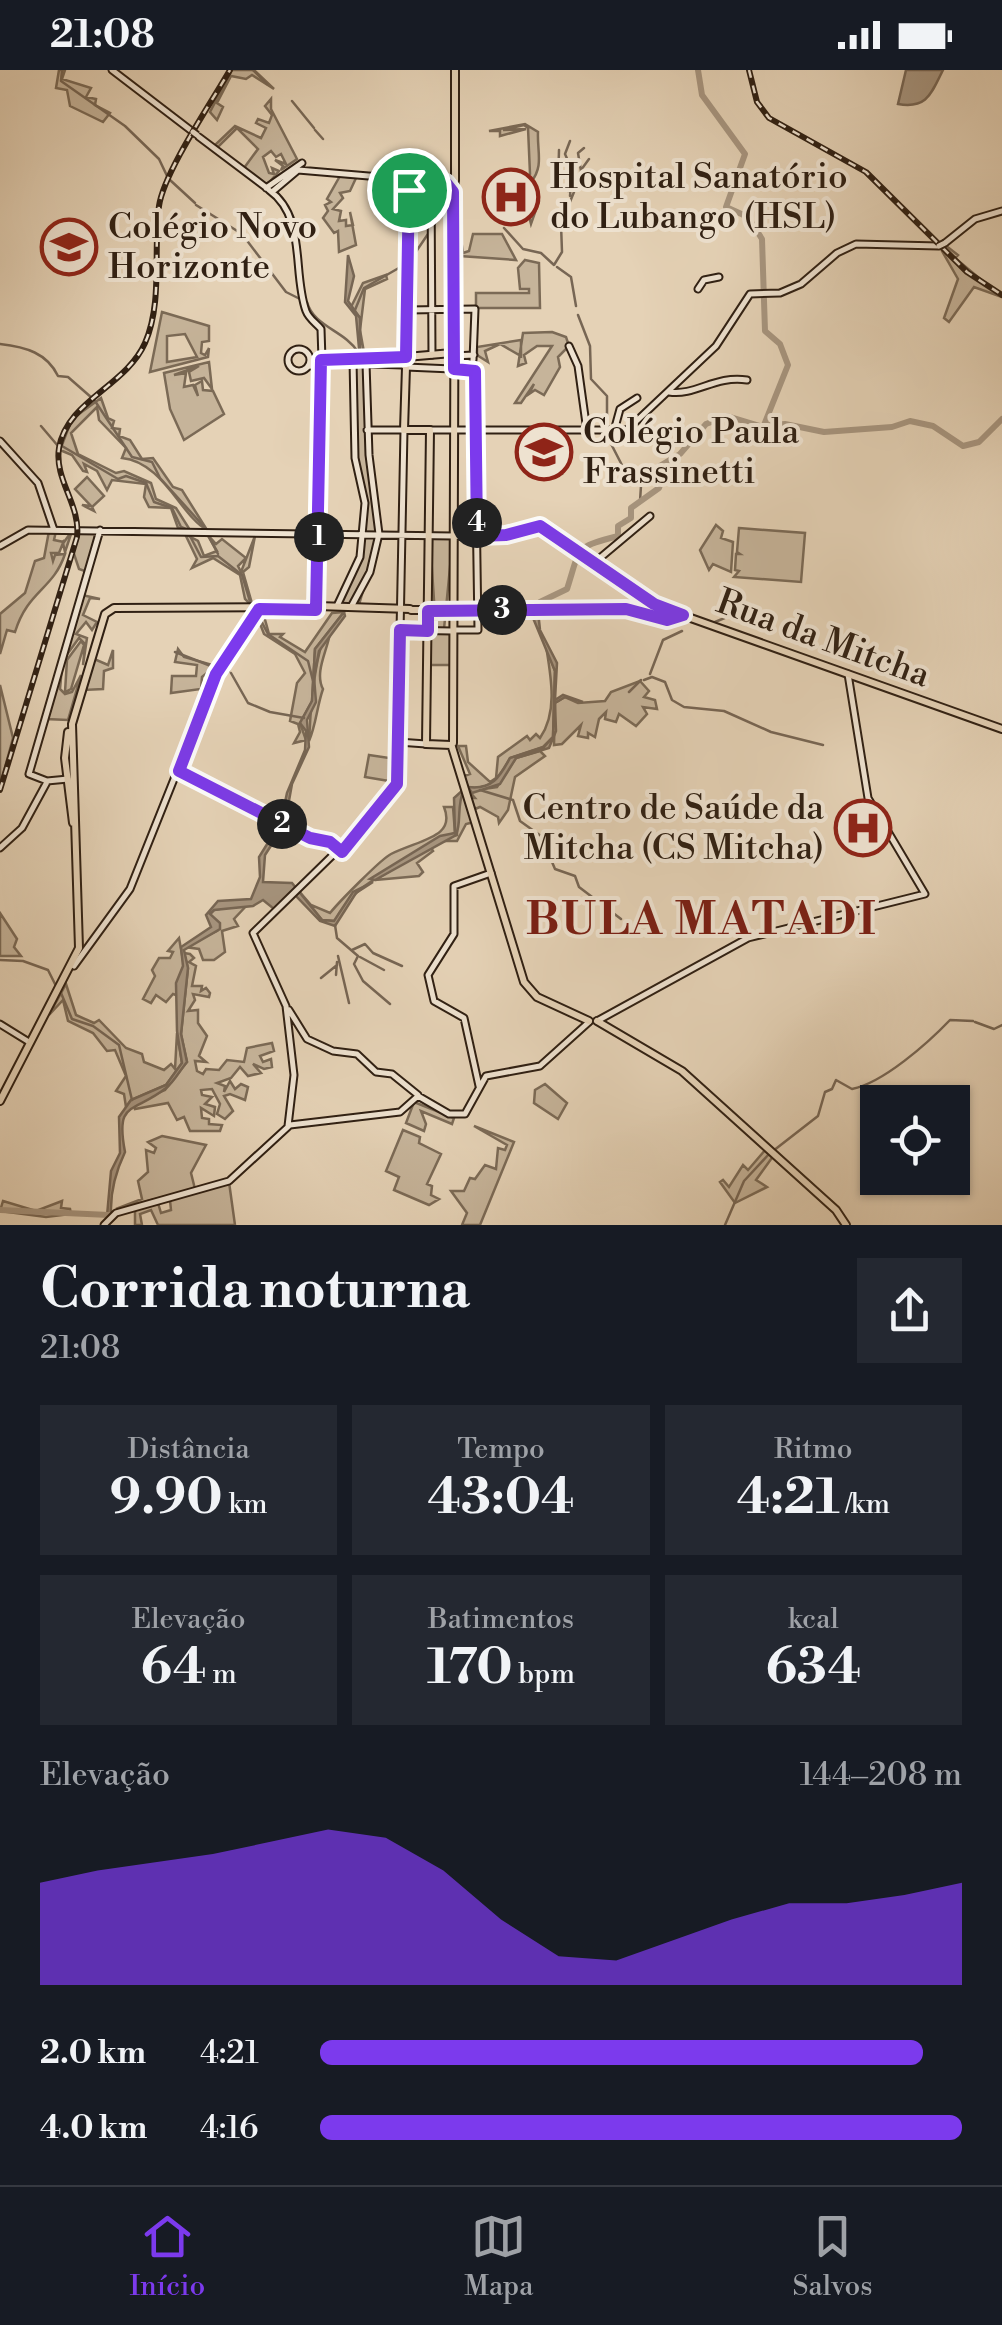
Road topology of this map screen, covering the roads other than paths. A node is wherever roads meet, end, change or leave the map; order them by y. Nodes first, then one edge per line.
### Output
1 (112, 70) edge
2 (454, 70) edge
3 (409, 183) junction
4 (431, 183) junction
5 (452, 185) junction
6 (271, 189) junction
7 (1002, 211) edge
8 (719, 277) dead end
9 (698, 289) dead end
10 (407, 310) junction
11 (432, 310) junction
12 (453, 310) junction
13 (569, 346) dead end
14 (310, 355) junction
15 (432, 356) junction
16 (452, 356) junction
17 (322, 361) junction
18 (358, 362) junction
19 (404, 362) junction
20 (475, 364) junction
21 (310, 366) junction
22 (454, 369) junction
23 (747, 380) dead end
24 (669, 392) junction
25 (637, 398) dead end
26 (368, 430) junction
27 (404, 430) junction
28 (430, 430) junction
29 (453, 430) junction
30 (476, 430) junction
31 (587, 431) junction
32 (614, 431) junction
33 (0, 441) edge
34 (650, 516) dead end
35 (54, 530) junction
36 (100, 530) junction
37 (320, 533) junction
38 (362, 534) junction
39 (376, 534) junction
40 (402, 534) junction
41 (429, 535) junction
42 (453, 536) junction
43 (477, 536) junction
44 (0, 546) edge
45 (594, 564) junction
46 (108, 607) junction
47 (318, 607) junction
48 (346, 608) junction
49 (259, 609) junction
50 (407, 610) junction
51 (428, 610) junction
52 (453, 610) junction
53 (478, 610) junction
54 (683, 615) junction
55 (400, 630) junction
56 (453, 630) junction
57 (428, 631) junction
58 (848, 674) junction
59 (1002, 729) edge
60 (398, 742) junction
61 (426, 744) junction
62 (452, 745) junction
63 (69, 757) junction
64 (179, 771) junction
65 (68, 779) junction
66 (46, 780) junction
67 (71, 805) junction
68 (0, 848) edge
69 (340, 851) junction
70 (492, 873) junction
71 (81, 933) junction
72 (92, 942) junction
73 (74, 966) junction
74 (58, 990) junction
75 (286, 1006) junction
76 (595, 1021) junction
77 (0, 1024) edge
78 (30, 1042) junction
79 (479, 1086) junction
80 (420, 1097) junction
81 (0, 1098) edge
82 (292, 1125) junction
83 (108, 1220) edge
84 (846, 1225) edge

1 - 6 street
2 - 5 main road
3 - 4 street
3 - 6 street
3 - 10 street
4 - 5 street
4 - 11 street
5 - 12 main road
6 - 17 street
7 - 24 street
8 - 9 street
10 - 11 street
10 - 19 street
11 - 12 street
11 - 15 street
12 - 16 main road
12 - 20 street
13 - 31 street
14 - 17 street
14 - 21 street
14 - 21 street
15 - 16 main road
15 - 19 main road
16 - 20 street
16 - 22 main road
17 - 18 street
17 - 21 street
17 - 37 street
18 - 19 street
18 - 26 street
18 - 38 street
19 - 22 street
19 - 27 main road
20 - 22 street
20 - 30 street
22 - 29 main road
23 - 24 street
24 - 32 street
25 - 32 street
26 - 27 street
26 - 39 street
27 - 28 main road
27 - 40 street
28 - 29 street
28 - 41 main road
29 - 30 street
29 - 42 main road
30 - 31 street
30 - 43 street
31 - 32 street
33 - 35 street
34 - 45 street
35 - 36 street
35 - 44 street
36 - 37 street
36 - 66 street
37 - 38 street
37 - 47 street
38 - 39 street
38 - 48 street
39 - 40 street
39 - 48 street
40 - 41 street
40 - 50 street
41 - 42 street
41 - 51 main road
42 - 43 main road
42 - 52 main road
43 - 45 main road, Rua da Mitcha
43 - 53 street
45 - 54 main road, Rua da Mitcha
46 - 47 main road
46 - 49 main road
46 - 63 main road
46 - 63 main road
47 - 48 main road
47 - 49 main road
48 - 50 main road
49 - 64 street
50 - 51 main road
50 - 55 street
51 - 52 main road
51 - 57 main road
52 - 53 street
52 - 56 main road
53 - 54 street
53 - 56 street
54 - 58 main road, Rua da Mitcha
55 - 57 street
55 - 60 street
56 - 57 street
56 - 62 main road
57 - 61 main road
58 - 59 main road, Rua da Mitcha
58 - 76 street
60 - 61 street
60 - 69 street
61 - 62 main road
62 - 70 main road
63 - 65 main road
63 - 67 main road
64 - 69 street
64 - 72 street
65 - 66 street
65 - 67 main road
66 - 68 street
67 - 71 main road
69 - 75 street
70 - 76 main road
70 - 79 street
71 - 72 main road
71 - 73 main road
71 - 74 main road
72 - 73 street
73 - 74 main road
74 - 78 main road
74 - 81 main road
75 - 80 street
75 - 82 street
76 - 79 street
76 - 84 main road
77 - 78 street
78 - 81 main road
79 - 80 street
80 - 82 street
82 - 83 street

